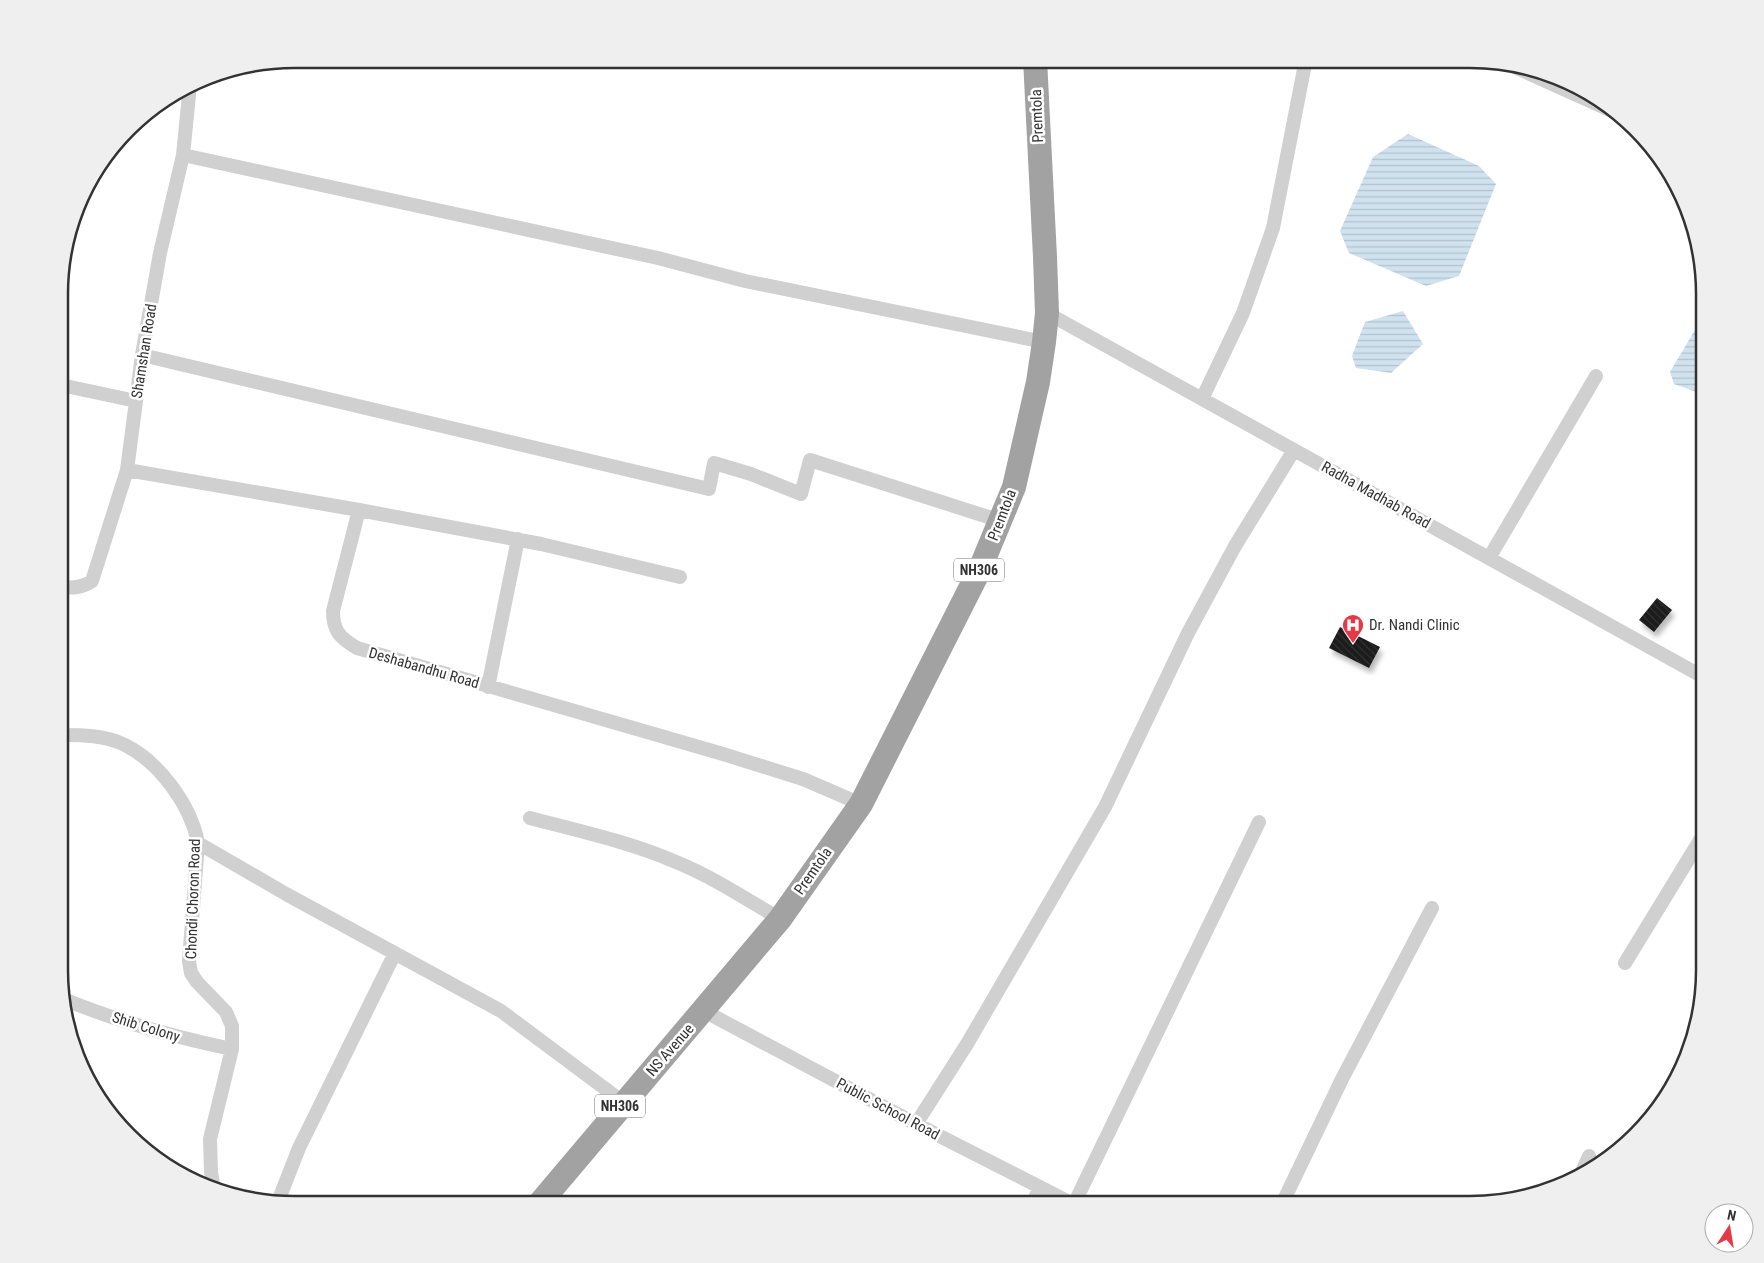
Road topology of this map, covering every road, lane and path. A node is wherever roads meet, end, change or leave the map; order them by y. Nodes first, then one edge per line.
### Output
1 (1035, 68) edge
2 (1304, 68) edge
3 (1538, 78) edge
4 (189, 93) edge
5 (1585, 99) edge
6 (183, 154) junction
7 (1047, 313) junction
8 (1044, 342) junction
9 (142, 355) junction
10 (1596, 376) dead end
11 (68, 386) edge
12 (1202, 399) junction
13 (136, 400) junction
14 (1294, 450) junction
15 (127, 470) junction
16 (359, 510) junction
17 (1001, 521) junction
18 (518, 539) junction
19 (1489, 558) junction
20 (680, 577) dead end
21 (68, 587) edge
22 (1696, 673) edge
23 (488, 687) junction
24 (68, 735) edge
25 (861, 804) junction
26 (530, 818) dead end
27 (1258, 822) dead end
28 (198, 842) junction
29 (1696, 847) edge
30 (1432, 908) dead end
31 (780, 919) junction
32 (395, 953) junction
33 (1625, 963) dead end
34 (70, 1003) edge
35 (704, 1010) junction
36 (226, 1048) junction
37 (623, 1102) junction
38 (916, 1124) junction
39 (1589, 1156) dead end
40 (1585, 1164) edge
41 (212, 1180) edge
42 (1040, 1188) junction
43 (280, 1195) edge
44 (546, 1196) edge
45 (1036, 1196) edge
46 (1057, 1196) edge
47 (1078, 1196) edge
48 (1286, 1196) edge

1 - 7 highway, Premtola / NH306
2 - 12 street
3 - 5 street
4 - 6 street, Shamshan Road
6 - 8 street
6 - 9 street, Shamshan Road
7 - 8 highway, Premtola / NH306
7 - 12 street, Radha Madhab Road
8 - 17 highway, Premtola / NH306
9 - 13 street, Shamshan Road
9 - 17 street
10 - 19 street
11 - 13 street
12 - 14 street, Radha Madhab Road
13 - 15 street, Shamshan Road
14 - 19 street, Radha Madhab Road
14 - 38 street
15 - 16 street
15 - 21 street, Shamshan Road
16 - 18 street
16 - 23 street, Deshabandhu Road
17 - 25 highway, Premtola / NH306
18 - 20 street
18 - 23 street
19 - 22 street, Radha Madhab Road
23 - 25 street, Deshabandhu Road
24 - 28 street, Chondi Choron Road
25 - 31 highway, Premtola / NH306
26 - 31 street
27 - 47 street
28 - 32 street
28 - 36 street, Chondi Choron Road
29 - 33 street
30 - 48 street
31 - 35 highway, Premtola / NH306
32 - 37 street
32 - 43 street
34 - 36 street, Shib Colony
35 - 37 highway, NS Avenue / NH306
35 - 38 street, Public School Road
36 - 41 street, Chondi Choron Road
37 - 44 highway, NS Avenue / NH306
38 - 42 street, Public School Road
39 - 40 street
42 - 45 street
42 - 46 street, Public School Road

